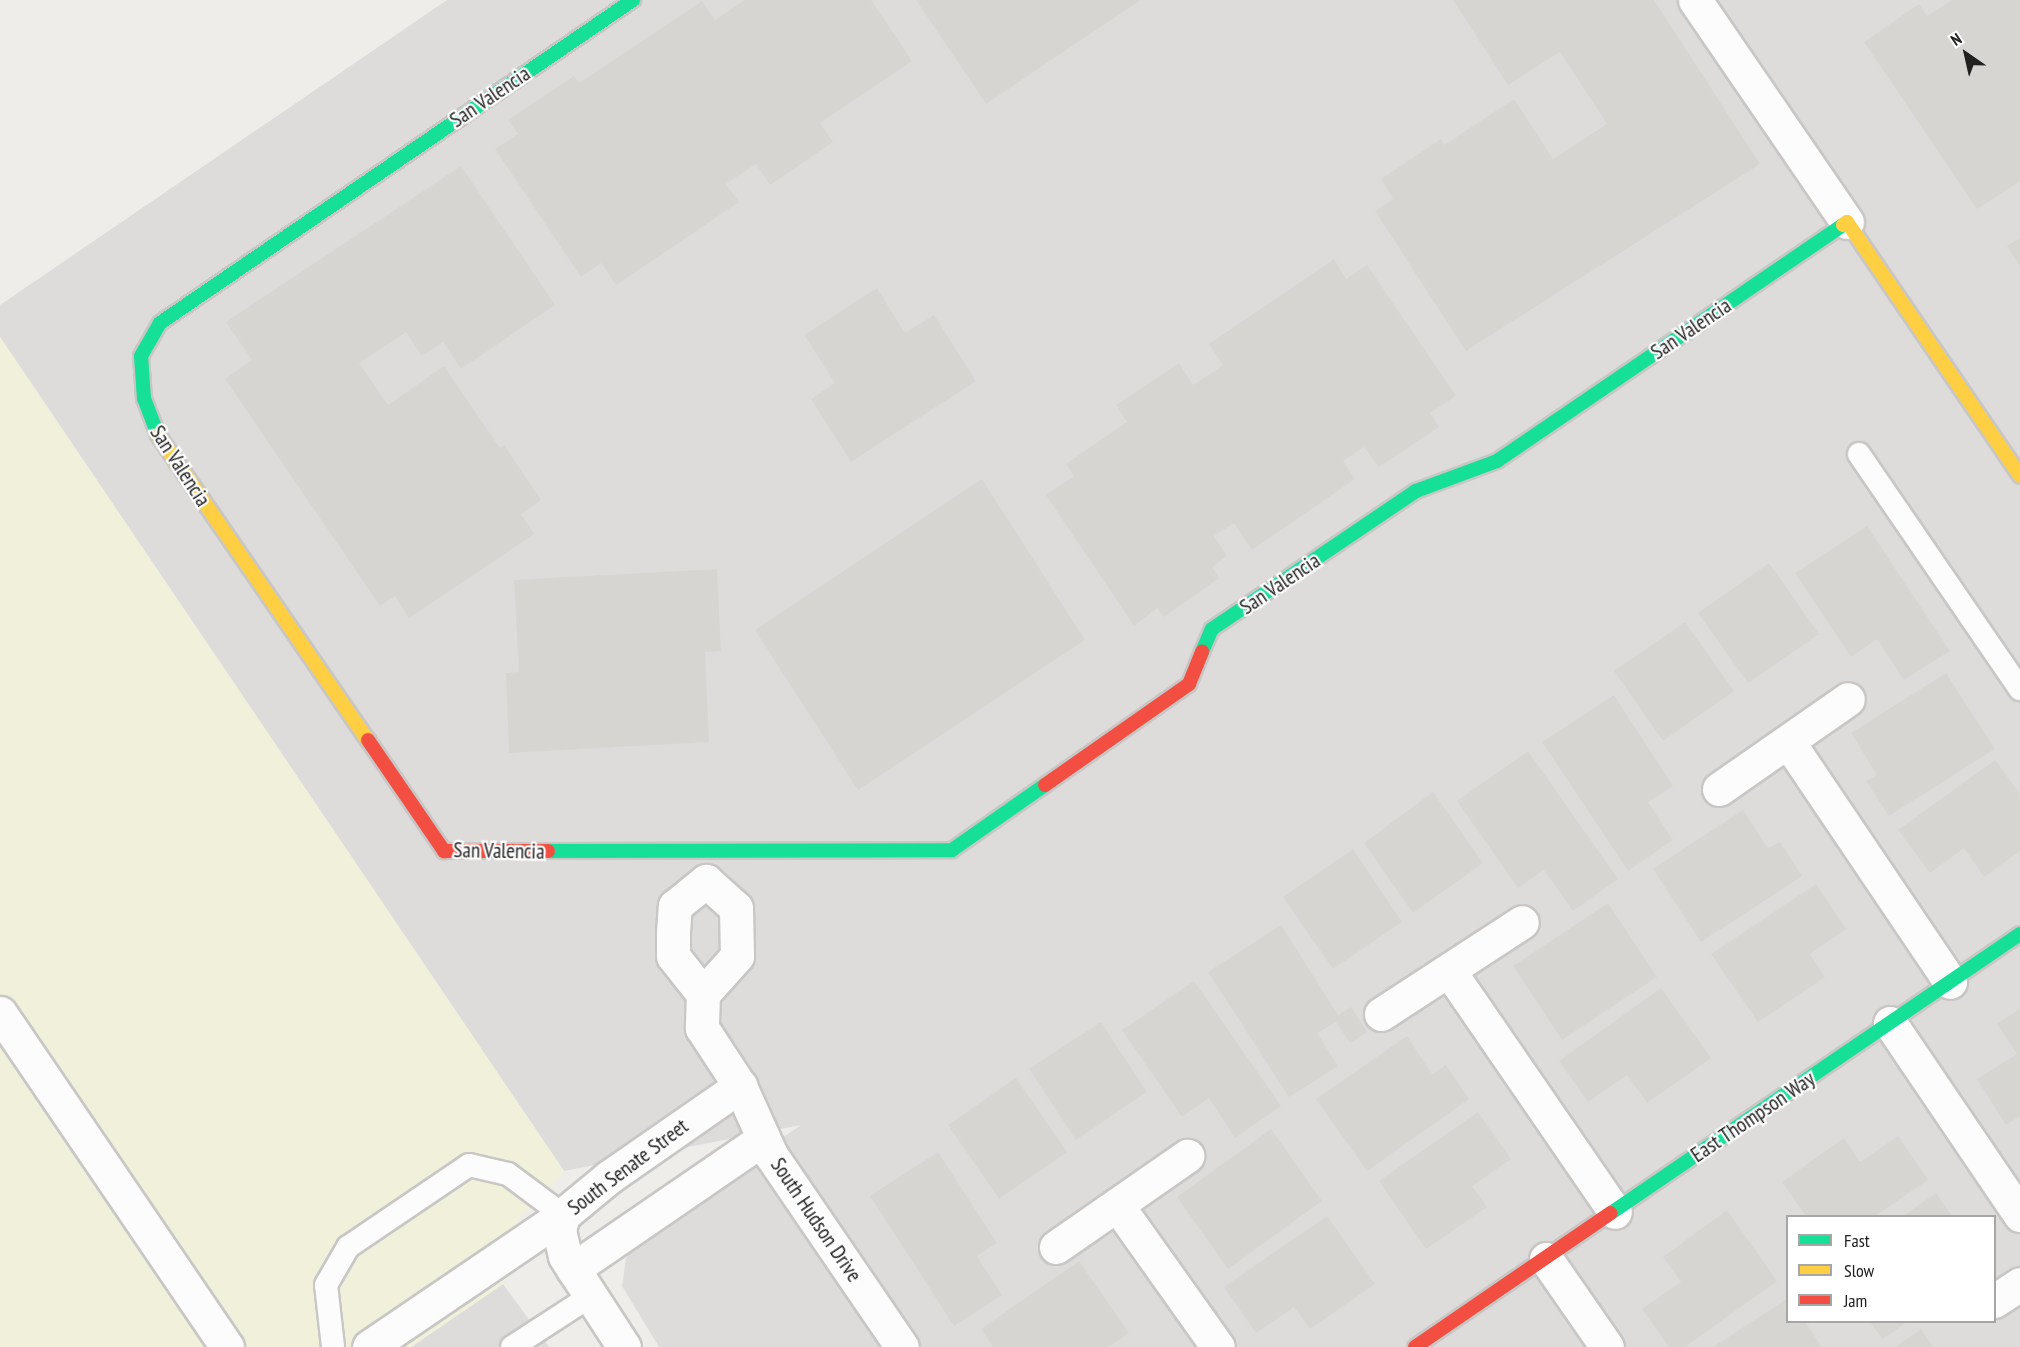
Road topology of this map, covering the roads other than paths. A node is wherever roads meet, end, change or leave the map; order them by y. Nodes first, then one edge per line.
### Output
1 (633, 0) edge
2 (1695, 0) edge
3 (1847, 222) junction
4 (1859, 454) dead end
5 (2020, 476) edge
6 (2020, 689) edge
7 (1848, 699) dead end
8 (1789, 743) junction
9 (1719, 789) dead end
10 (707, 866) junction
11 (1522, 922) dead end
12 (2020, 934) edge
13 (1450, 972) junction
14 (1950, 982) junction
15 (704, 994) junction
16 (0, 1013) edge
17 (1382, 1014) dead end
18 (1890, 1023) junction
19 (740, 1086) junction
20 (764, 1138) junction
21 (1187, 1156) dead end
22 (1118, 1205) junction
23 (1615, 1212) junction
24 (563, 1215) junction
25 (2020, 1215) edge
26 (1056, 1247) dead end
27 (1546, 1259) junction
28 (581, 1283) junction
29 (2020, 1284) edge
30 (1996, 1300) edge
31 (227, 1347) edge
32 (333, 1347) edge
33 (369, 1347) edge
34 (513, 1347) edge
35 (624, 1347) edge
36 (902, 1347) edge
37 (1218, 1347) edge
38 (1414, 1347) edge
39 (1606, 1347) edge

1 - 10 street, San Valencia
2 - 3 street
3 - 5 street
3 - 10 street, San Valencia
4 - 6 lane
7 - 8 street
8 - 9 street
8 - 14 street
10 - 15 street
10 - 15 street
11 - 13 street
12 - 14 street, East Thompson Way
13 - 17 street
13 - 23 street
14 - 18 street, East Thompson Way
15 - 19 street
16 - 31 street
18 - 23 street, East Thompson Way
18 - 25 street
19 - 20 street, South Hudson Drive
19 - 24 street, South Senate Street
20 - 28 street
20 - 36 street, South Hudson Drive
21 - 22 street
22 - 26 street
22 - 37 street
23 - 27 street, East Thompson Way
24 - 28 street, South Senate Street
24 - 32 lane
24 - 33 street
27 - 38 street, East Thompson Way
27 - 39 street
28 - 34 lane
28 - 35 street, South Senate Street
29 - 30 street

